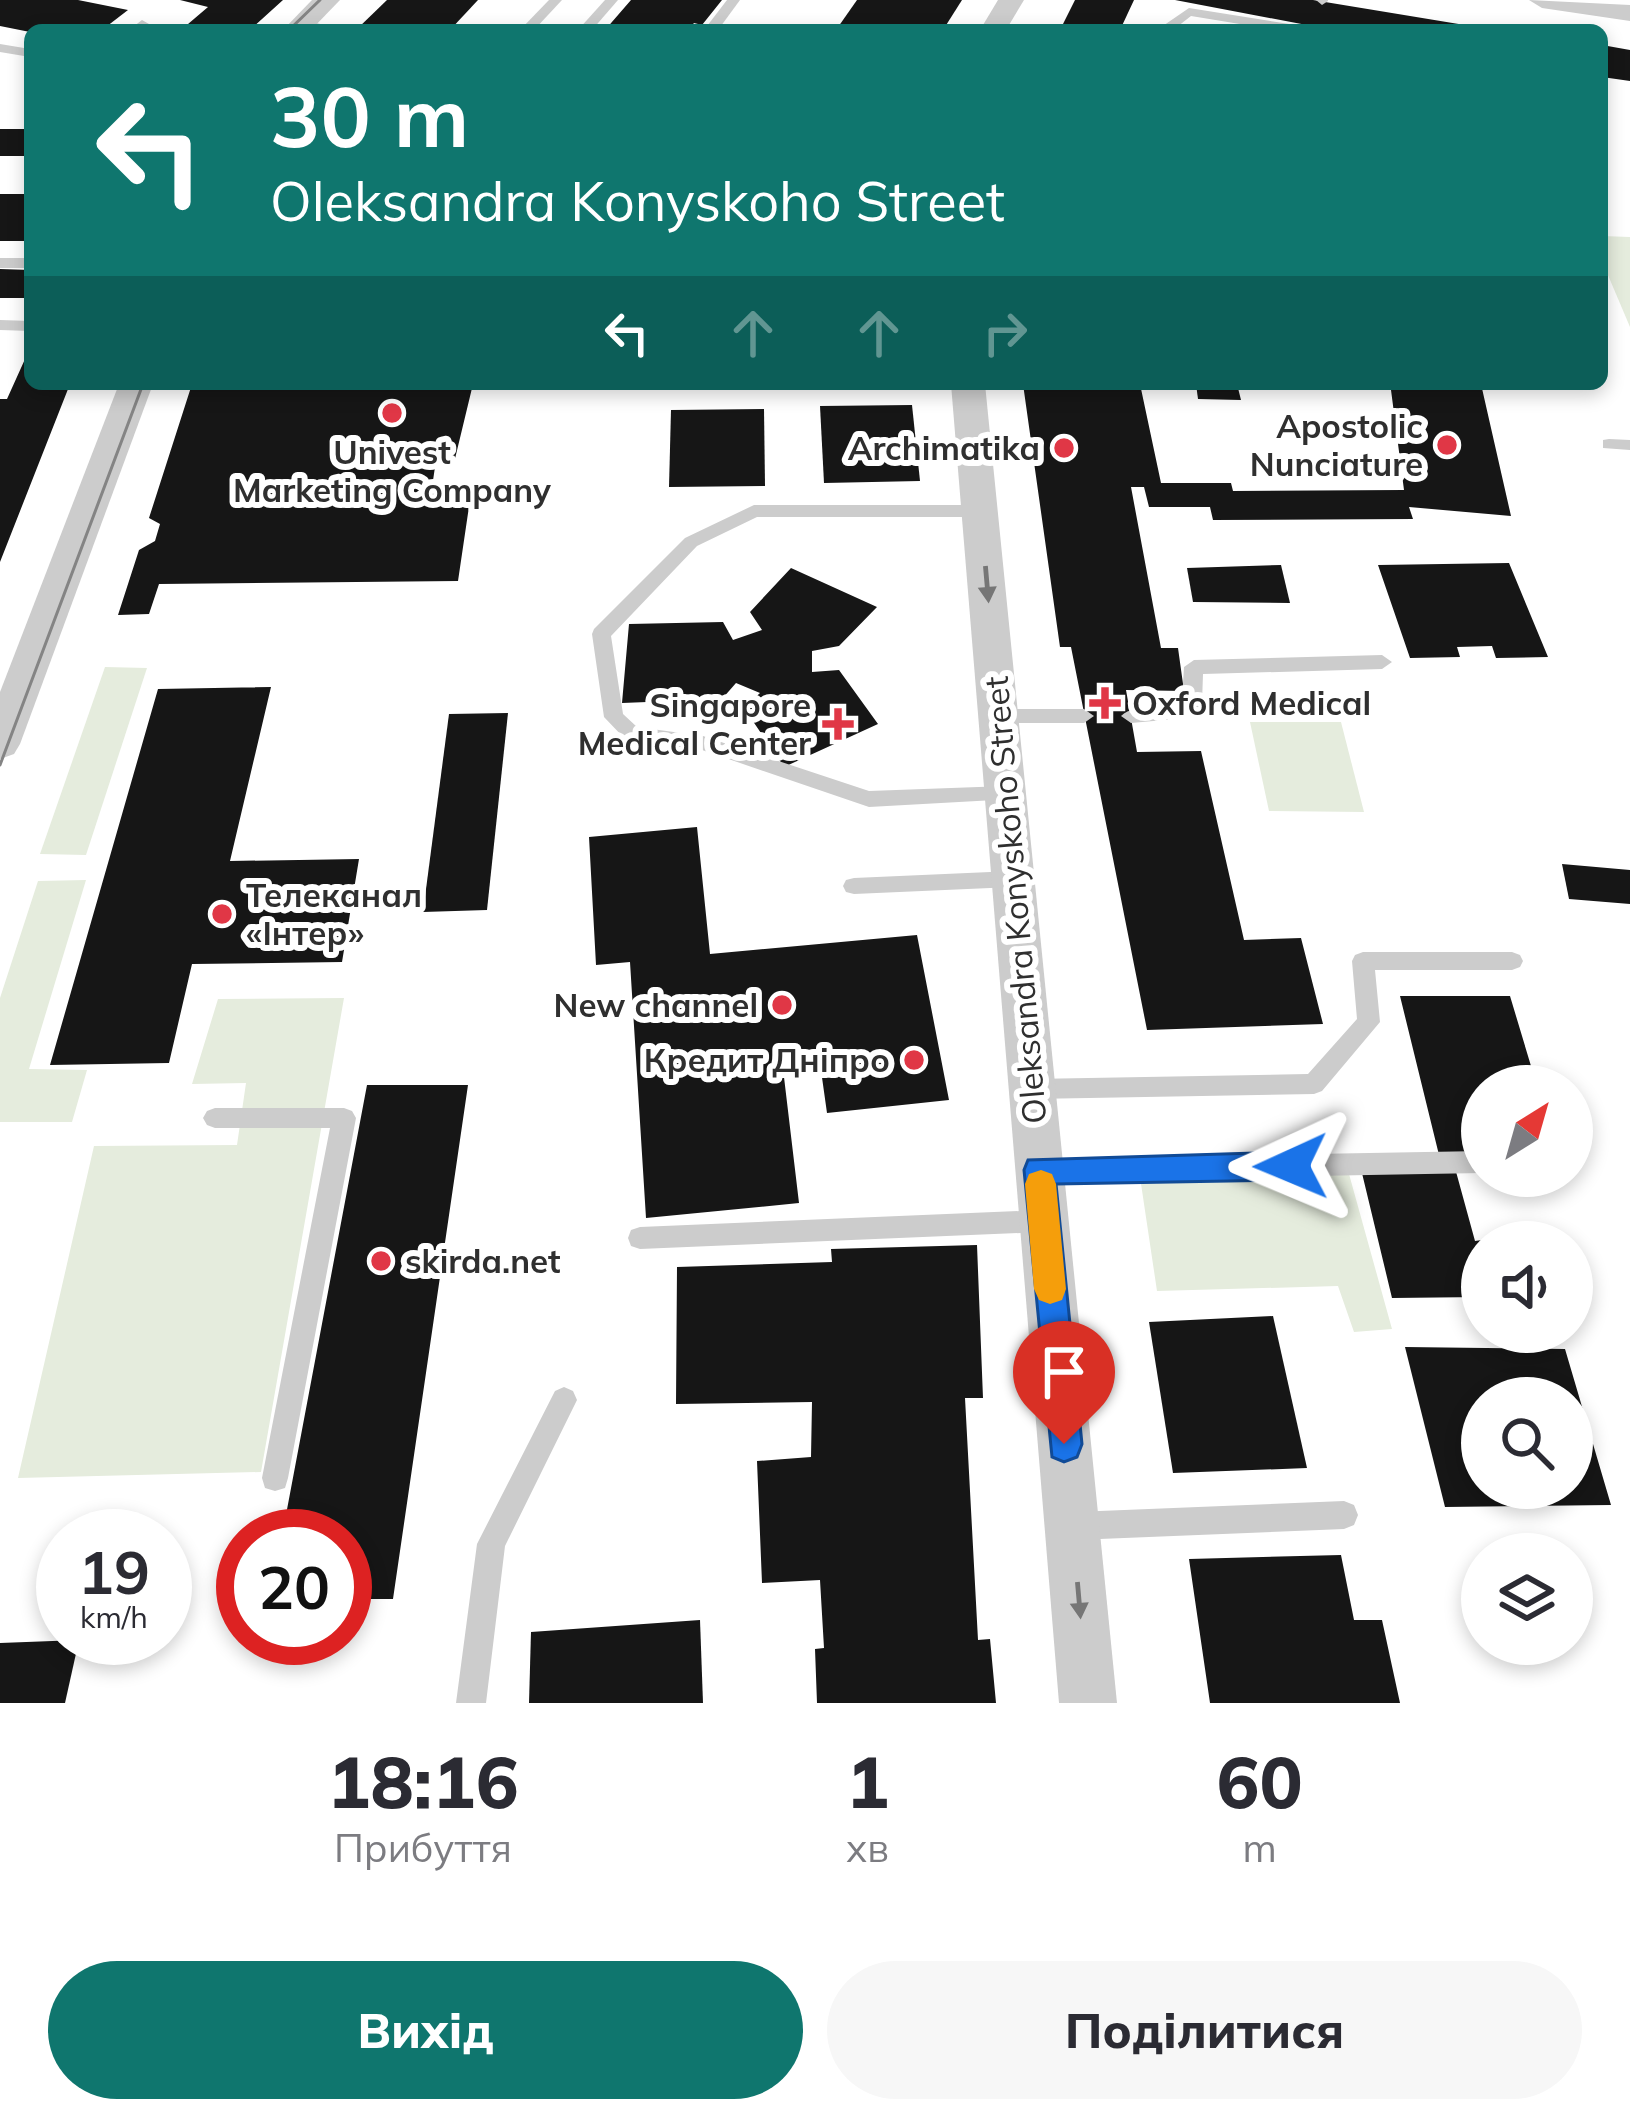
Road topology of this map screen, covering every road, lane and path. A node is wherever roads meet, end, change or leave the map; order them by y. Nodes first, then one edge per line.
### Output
1 (327, 0) edge
2 (556, 0) edge
3 (612, 0) edge
4 (734, 0) edge
5 (1542, 0) edge
6 (1630, 13) edge
7 (598, 16) junction
8 (614, 19) dead end
9 (301, 24) edge
10 (532, 24) edge
11 (591, 24) edge
12 (716, 24) edge
13 (1173, 24) edge
14 (1280, 24) edge
15 (134, 390) edge
16 (968, 390) edge
17 (1610, 444) dead end
18 (1630, 445) edge
19 (980, 511) junction
20 (1382, 662) dead end
21 (11, 684) edge
22 (999, 716) junction
23 (1084, 716) dead end
24 (1131, 716) dead end
25 (0, 744) edge
26 (1006, 794) junction
27 (1013, 879) junction
28 (854, 886) dead end
29 (1512, 961) dead end
30 (1032, 1089) junction
31 (215, 1118) dead end
32 (1461, 1162) edge
33 (1039, 1170) junction
34 (1044, 1221) junction
35 (640, 1238) dead end
36 (564, 1400) dead end
37 (275, 1478) dead end
38 (1344, 1515) dead end
39 (1072, 1526) junction
40 (470, 1703) edge
41 (1088, 1703) edge

1 - 9 street
2 - 10 lane
3 - 7 lane
4 - 12 lane
5 - 6 street
7 - 8 lane
7 - 11 lane
13 - 14 lane
15 - 21 street
16 - 19 street, Oleksandra Konyskoho Street
17 - 18 lane
19 -> 22 street, Oleksandra Konyskoho Street
19 - 26 lane
20 - 24 lane
21 - 25 street
22 - 23 lane
22 - 26 street, Oleksandra Konyskoho Street
26 - 27 street, Oleksandra Konyskoho Street
27 - 28 lane
27 - 30 street, Oleksandra Konyskoho Street
29 - 30 lane
30 - 33 street, Oleksandra Konyskoho Street
31 - 37 lane
32 - 33 lane
33 - 34 street, Oleksandra Konyskoho Street
34 - 35 lane
34 - 39 street, Oleksandra Konyskoho Street
36 - 40 lane
38 - 39 lane
39 -> 41 street, Oleksandra Konyskoho Street

